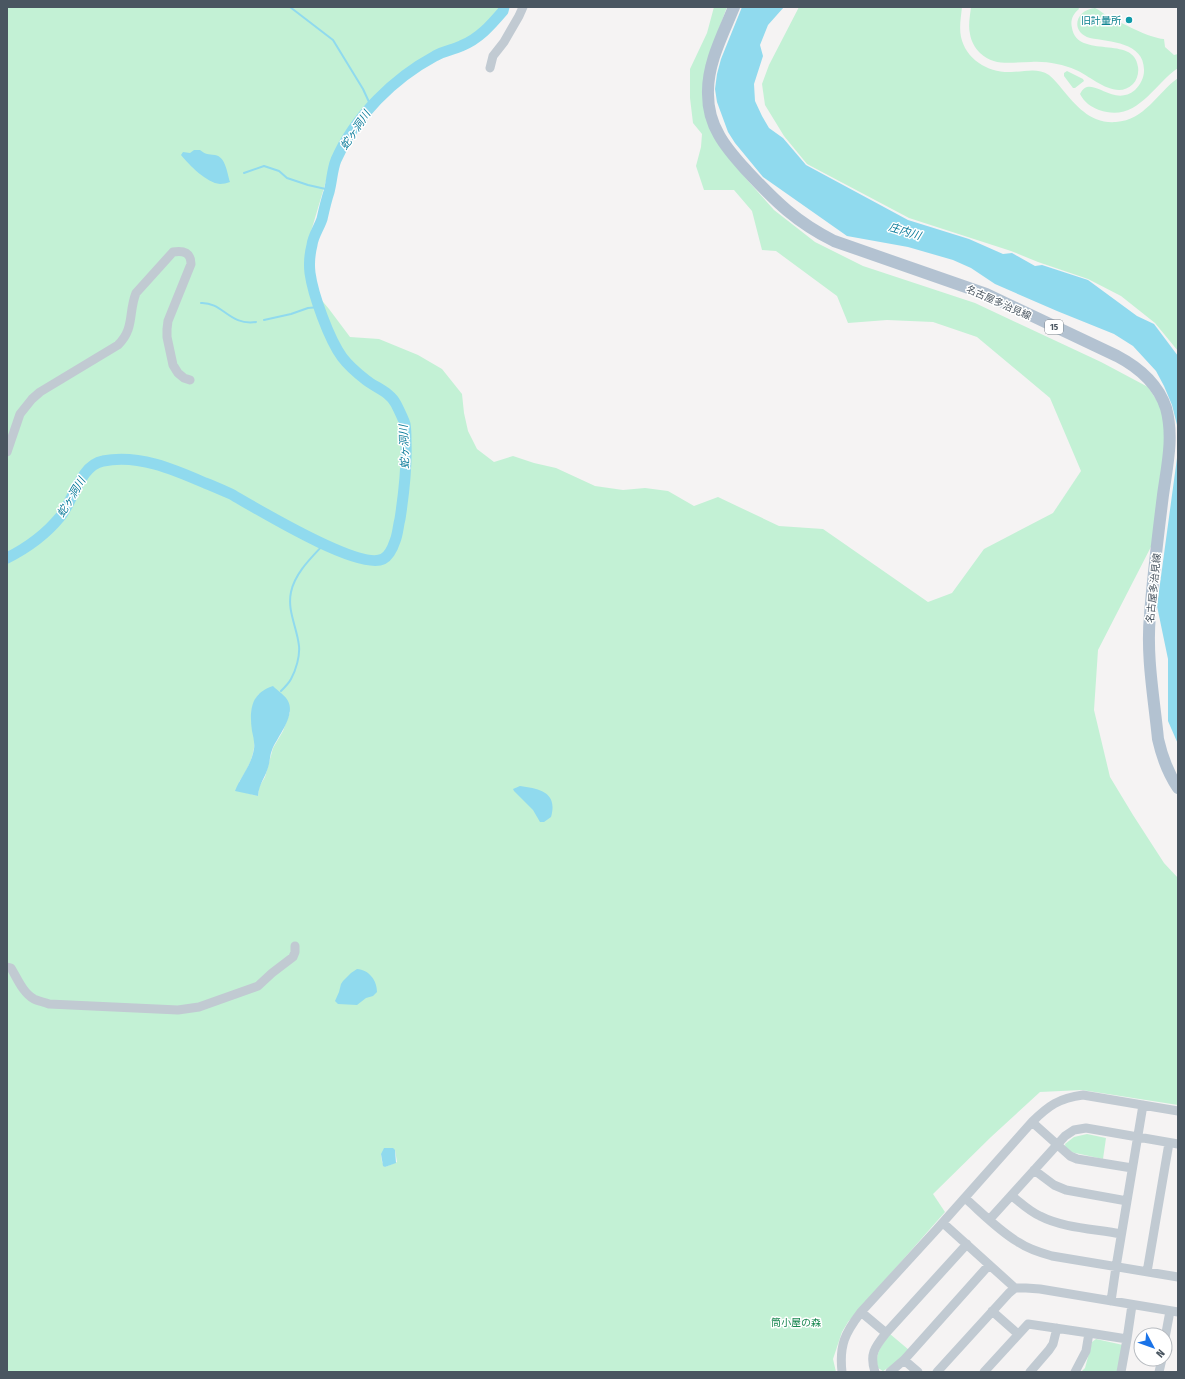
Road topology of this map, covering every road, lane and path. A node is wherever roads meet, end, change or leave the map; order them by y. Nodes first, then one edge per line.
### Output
1 (523, 7) edge
2 (734, 7) edge
3 (490, 68) dead end
4 (190, 380) dead end
5 (7, 452) edge
6 (1178, 788) edge
7 (296, 946) dead end
8 (7, 967) edge
9 (1143, 1105) junction
10 (1178, 1111) edge
11 (1032, 1122) junction
12 (1137, 1137) junction
13 (1174, 1144) edge
14 (1057, 1145) junction
15 (1132, 1168) junction
16 (1034, 1170) junction
17 (1012, 1196) junction
18 (965, 1198) junction
19 (1127, 1201) junction
20 (990, 1220) junction
21 (943, 1223) junction
22 (1122, 1234) junction
23 (967, 1244) junction
24 (989, 1265) junction
25 (1116, 1267) junction
26 (1147, 1272) junction
27 (1178, 1277) edge
28 (1015, 1288) junction
29 (1111, 1301) junction
30 (1132, 1305) junction
31 (992, 1311) junction
32 (861, 1312) junction
33 (1174, 1312) edge
34 (1169, 1327) edge
35 (1057, 1328) junction
36 (886, 1333) junction
37 (1089, 1333) junction
38 (1018, 1334) junction
39 (1127, 1339) junction
40 (904, 1360) junction
41 (842, 1372) edge
42 (875, 1372) edge
43 (890, 1372) edge
44 (918, 1372) edge
45 (937, 1372) edge
46 (984, 1372) edge
47 (1030, 1372) edge
48 (1075, 1372) edge
49 (1121, 1372) edge

1 - 3 street
2 - 6 main road, 名古屋多治見線 / 15
4 - 5 street
7 - 8 street
9 - 10 street
9 - 11 street
9 - 12 street
11 - 14 street
11 - 18 street
12 - 13 street
12 - 14 street
12 - 15 street
13 - 26 street
14 - 15 street
14 - 16 street
15 - 19 street
16 - 17 street
16 - 19 street
17 - 20 street
17 - 22 street
18 - 20 street
18 - 21 street
19 - 22 street
20 - 25 street
21 - 23 street
21 - 32 street
22 - 25 street
23 - 24 street
23 - 36 street
24 - 28 street
24 - 40 street
25 - 26 street
25 - 29 street
26 - 27 street
28 - 29 street
28 - 31 street
29 - 30 street
30 - 33 street
30 - 39 street
31 - 38 street
31 - 45 street
32 - 36 street
32 - 41 street
33 - 34 street
35 - 37 street
35 - 38 street
35 - 47 street
36 - 42 street
37 - 39 street
37 - 48 street
38 - 46 street
39 - 49 street
40 - 43 street
40 - 44 street

